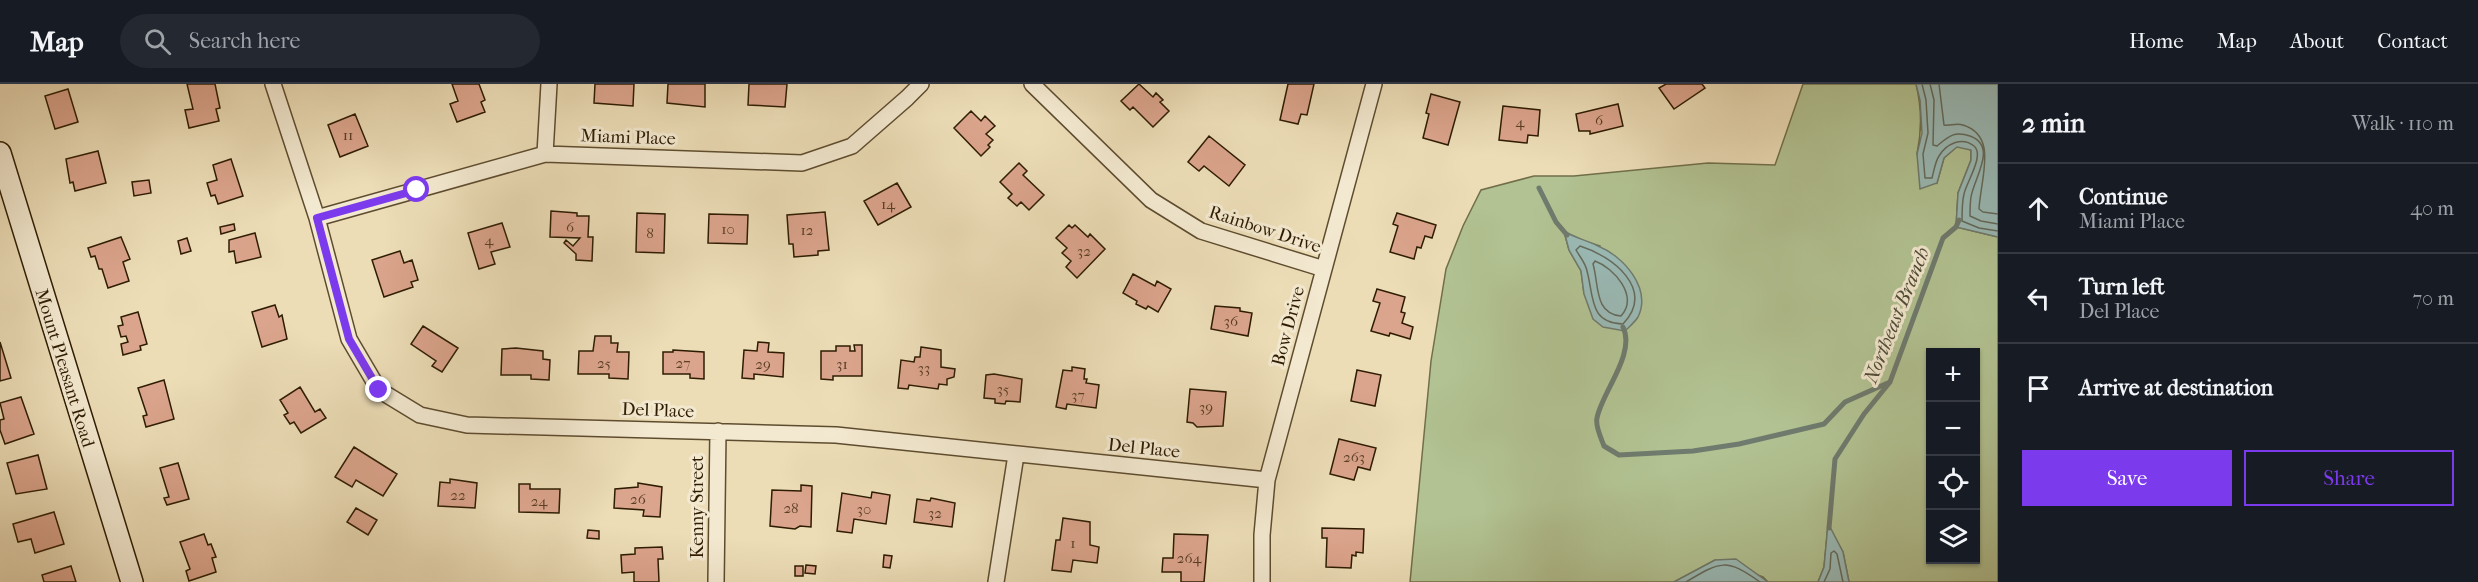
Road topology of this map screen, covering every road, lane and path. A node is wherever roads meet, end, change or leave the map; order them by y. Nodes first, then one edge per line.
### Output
1 (273, 84) edge
2 (549, 84) edge
3 (921, 84) edge
4 (1032, 84) edge
5 (1374, 84) edge
6 (0, 153) edge
7 (545, 154) junction
8 (317, 218) junction
9 (1324, 269) junction
10 (718, 431) junction
11 (1016, 455) junction
12 (1267, 480) junction
13 (132, 582) edge
14 (716, 582) edge
15 (996, 582) edge
16 (1262, 582) edge

1 - 8 street, Del Place
2 - 7 street
3 - 7 street, Miami Place
4 - 9 street, Rainbow Drive
5 - 9 street, Bow Drive
6 - 13 street, Mount Pleasant Road
7 - 8 street, Miami Place
8 - 10 street, Del Place
9 - 12 street, Bow Drive
10 - 11 street, Del Place
10 - 14 street, Kenny Street
11 - 12 street, Del Place
11 - 15 street
12 - 16 street, Bow Drive

